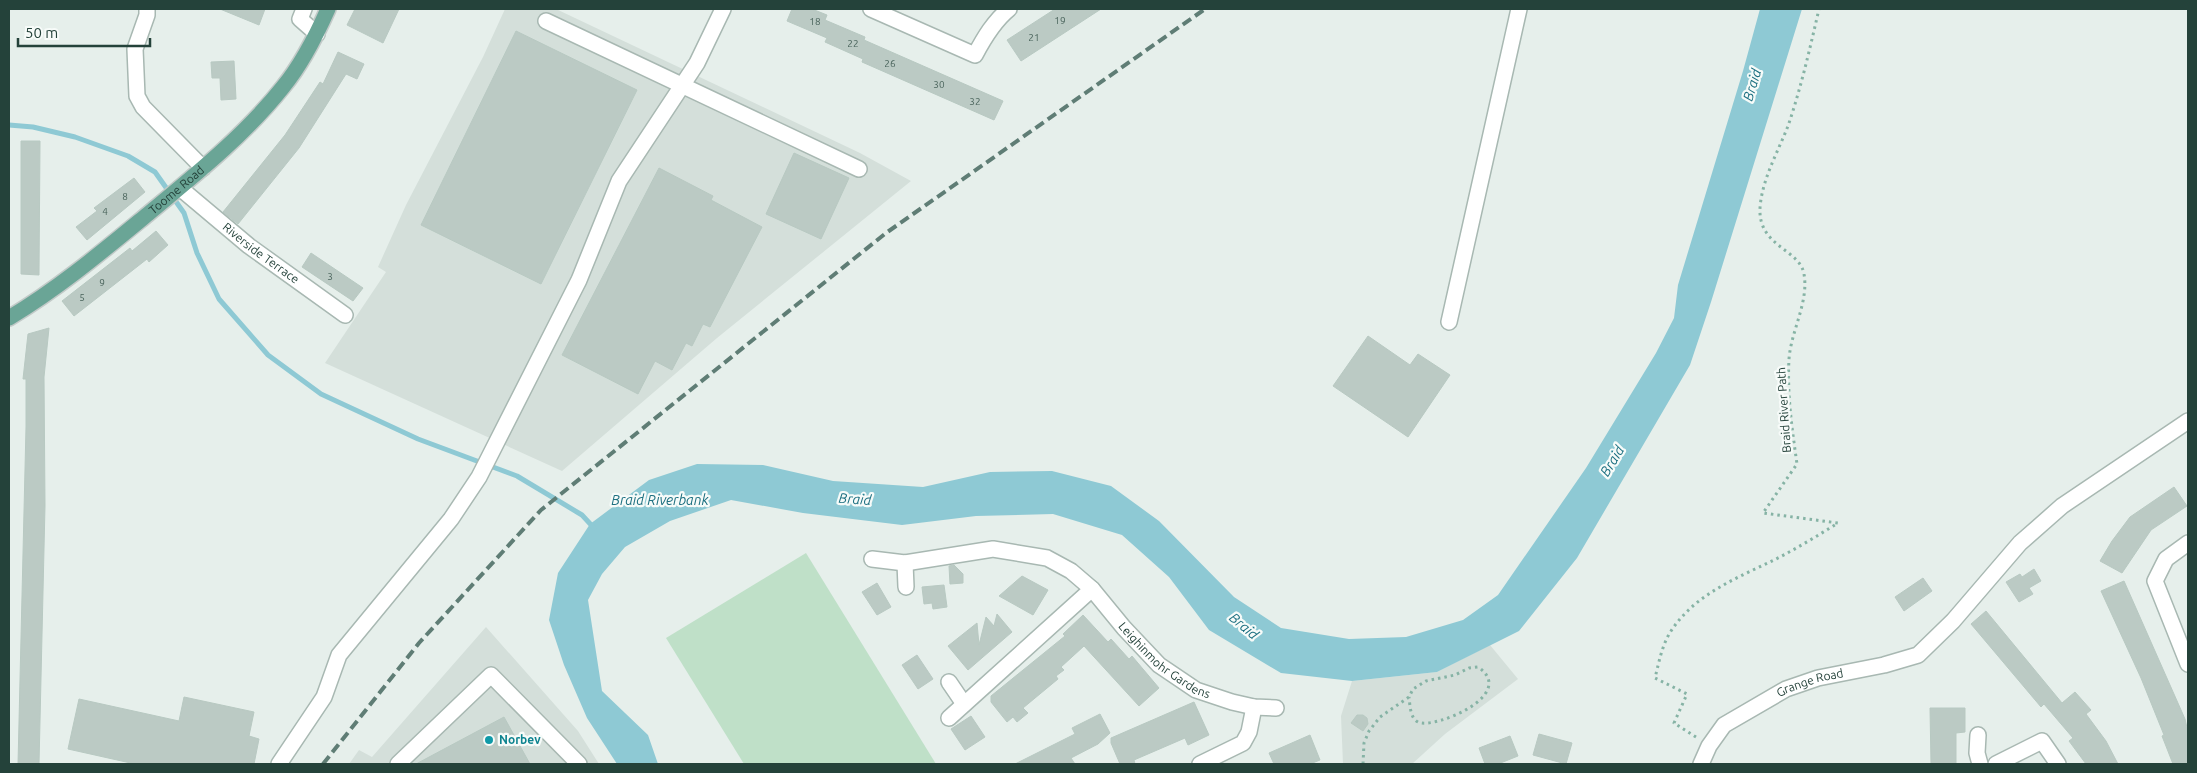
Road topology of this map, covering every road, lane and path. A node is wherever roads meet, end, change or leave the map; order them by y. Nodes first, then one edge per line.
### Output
1 (146, 9) edge
2 (304, 9) edge
3 (328, 9) edge
4 (723, 9) edge
5 (871, 9) edge
6 (1009, 9) edge
7 (1519, 9) edge
8 (1819, 9) edge
9 (546, 21) dead end
10 (317, 34) junction
11 (683, 87) junction
12 (203, 168) junction
13 (858, 169) dead end
14 (182, 186) junction
15 (345, 315) dead end
16 (9, 318) edge
17 (1449, 322) dead end
18 (2188, 420) edge
19 (2188, 543) edge
20 (872, 559) dead end
21 (905, 562) junction
22 (906, 587) dead end
23 (1092, 590) junction
24 (2188, 664) edge
25 (949, 682) dead end
26 (1409, 697) junction
27 (964, 704) junction
28 (1254, 707) junction
29 (1276, 708) dead end
30 (949, 718) dead end
31 (1978, 735) dead end
32 (1709, 746) junction
33 (279, 764) edge
34 (398, 764) edge
35 (579, 764) edge
36 (1200, 764) edge
37 (1363, 764) edge
38 (1701, 764) edge
39 (1980, 764) edge
40 (1996, 764) edge
41 (2058, 764) edge

1 - 12 street
2 - 10 street
3 - 10 main road, Toome Road
4 - 11 street
5 - 6 street
7 - 17 street
8 - 32 path, Braid River Path
9 - 11 street
10 - 12 main road, Toome Road
11 - 13 street
11 - 33 street
12 - 14 main road, Toome Road
14 - 15 street, Riverside Terrace
14 - 16 main road, Toome Road
18 - 32 street, Grange Road
19 - 24 street
20 - 21 street, Leighinmohr Gardens
21 - 22 street
21 - 23 street, Leighinmohr Gardens
23 - 27 street
23 - 28 street, Leighinmohr Gardens
25 - 27 street
26 - 26 path
26 - 37 path
27 - 30 street
28 - 29 street, Leighinmohr Gardens
28 - 36 street
31 - 39 street
32 - 38 street, Grange Road
34 - 35 street
40 - 41 street

